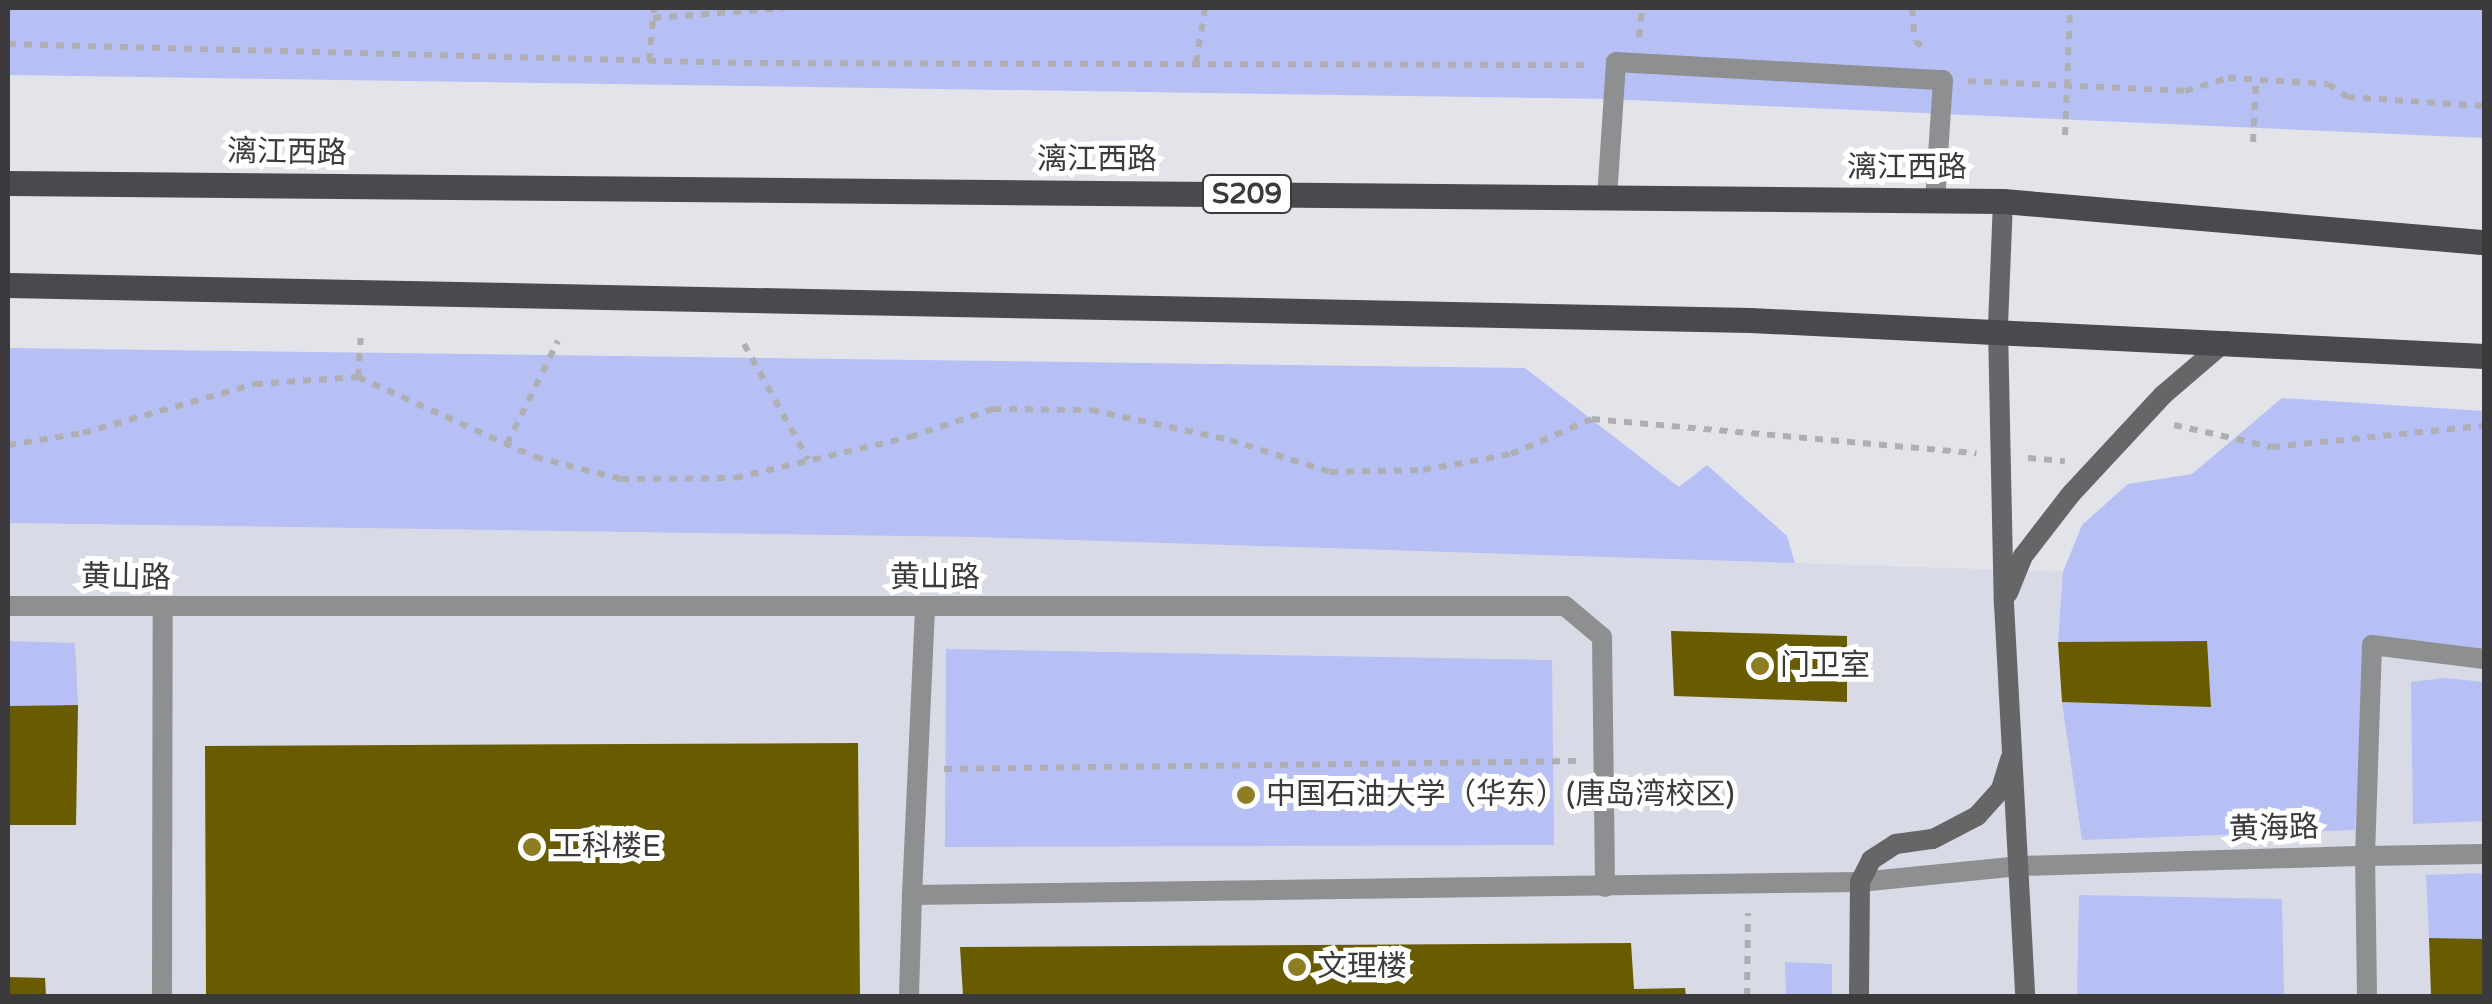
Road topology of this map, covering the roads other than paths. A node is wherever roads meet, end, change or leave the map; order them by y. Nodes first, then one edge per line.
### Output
1 (8, 184) edge
2 (1607, 198) junction
3 (1935, 200) junction
4 (2003, 201) junction
5 (2484, 242) edge
6 (8, 285) edge
7 (1998, 328) junction
8 (2226, 341) junction
9 (2484, 356) edge
10 (2004, 604) junction
11 (8, 606) edge
12 (925, 608) junction
13 (163, 610) junction
14 (2484, 659) edge
15 (2014, 747) junction
16 (2484, 854) edge
17 (2365, 856) junction
18 (2022, 866) junction
19 (1860, 882) junction
20 (1604, 887) junction
21 (912, 895) junction
22 (162, 996) edge
23 (908, 996) edge
24 (1860, 996) edge
25 (2025, 996) edge
26 (2367, 996) edge

1 - 2 main road, 漓江西路 / S209
2 - 3 main road, 漓江西路 / S209
2 - 3 street
3 - 4 main road, 漓江西路 / S209
4 - 5 main road, 漓江西路 / S209
4 - 7 street
6 - 7 main road
7 - 8 main road
7 - 10 street
8 - 9 main road
8 - 10 street
10 - 15 street
11 - 13 street, 黄山路
12 - 13 street, 黄山路
12 - 20 street, 黄山路
12 - 21 street
13 - 22 street
14 - 17 street
15 - 18 street
15 - 19 street
16 - 17 street, 黄海路
17 - 18 street, 黄海路
17 - 26 street
18 - 19 street, 黄海路
18 - 25 street
19 - 20 street, 黄海路
19 - 24 street
20 - 21 street, 黄海路
21 - 23 street

